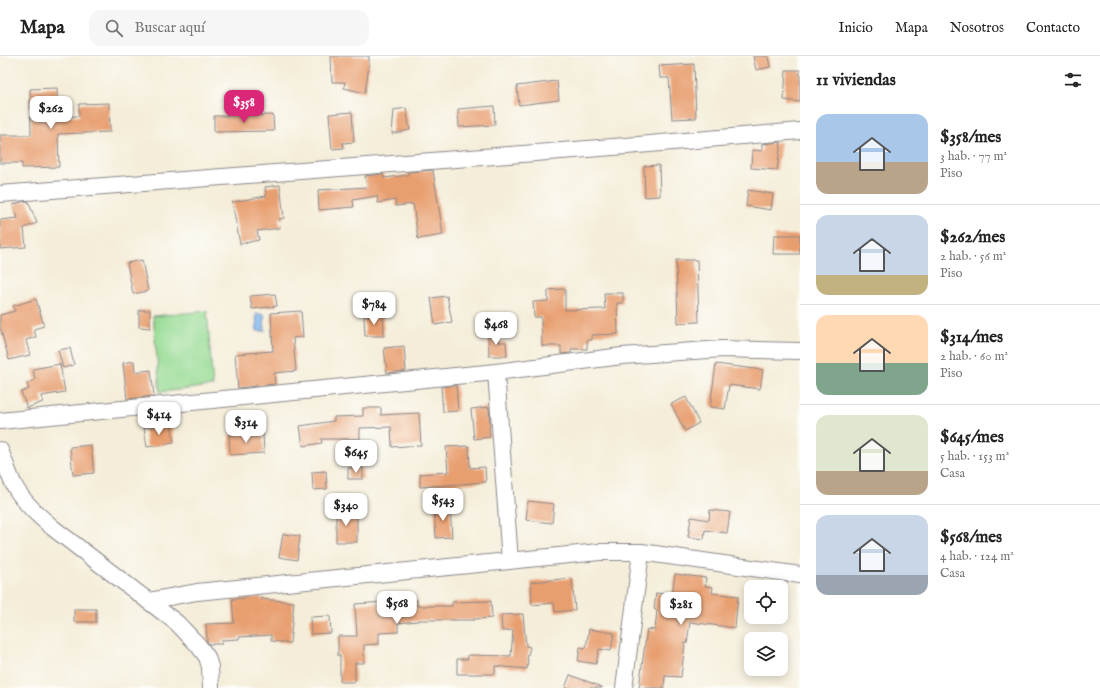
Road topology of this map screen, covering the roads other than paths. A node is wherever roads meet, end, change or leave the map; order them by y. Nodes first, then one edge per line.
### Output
1 (800, 130) edge
2 (0, 194) edge
3 (800, 351) edge
4 (496, 372) junction
5 (0, 421) edge
6 (0, 450) edge
7 (641, 552) junction
8 (510, 561) junction
9 (800, 575) edge
10 (148, 600) junction
11 (211, 688) edge
12 (624, 688) edge

1 - 2 street
3 - 4 street
4 - 5 street
4 - 8 street
6 - 10 street
7 - 8 street
7 - 9 street
7 - 12 street
8 - 10 street
10 - 11 street

